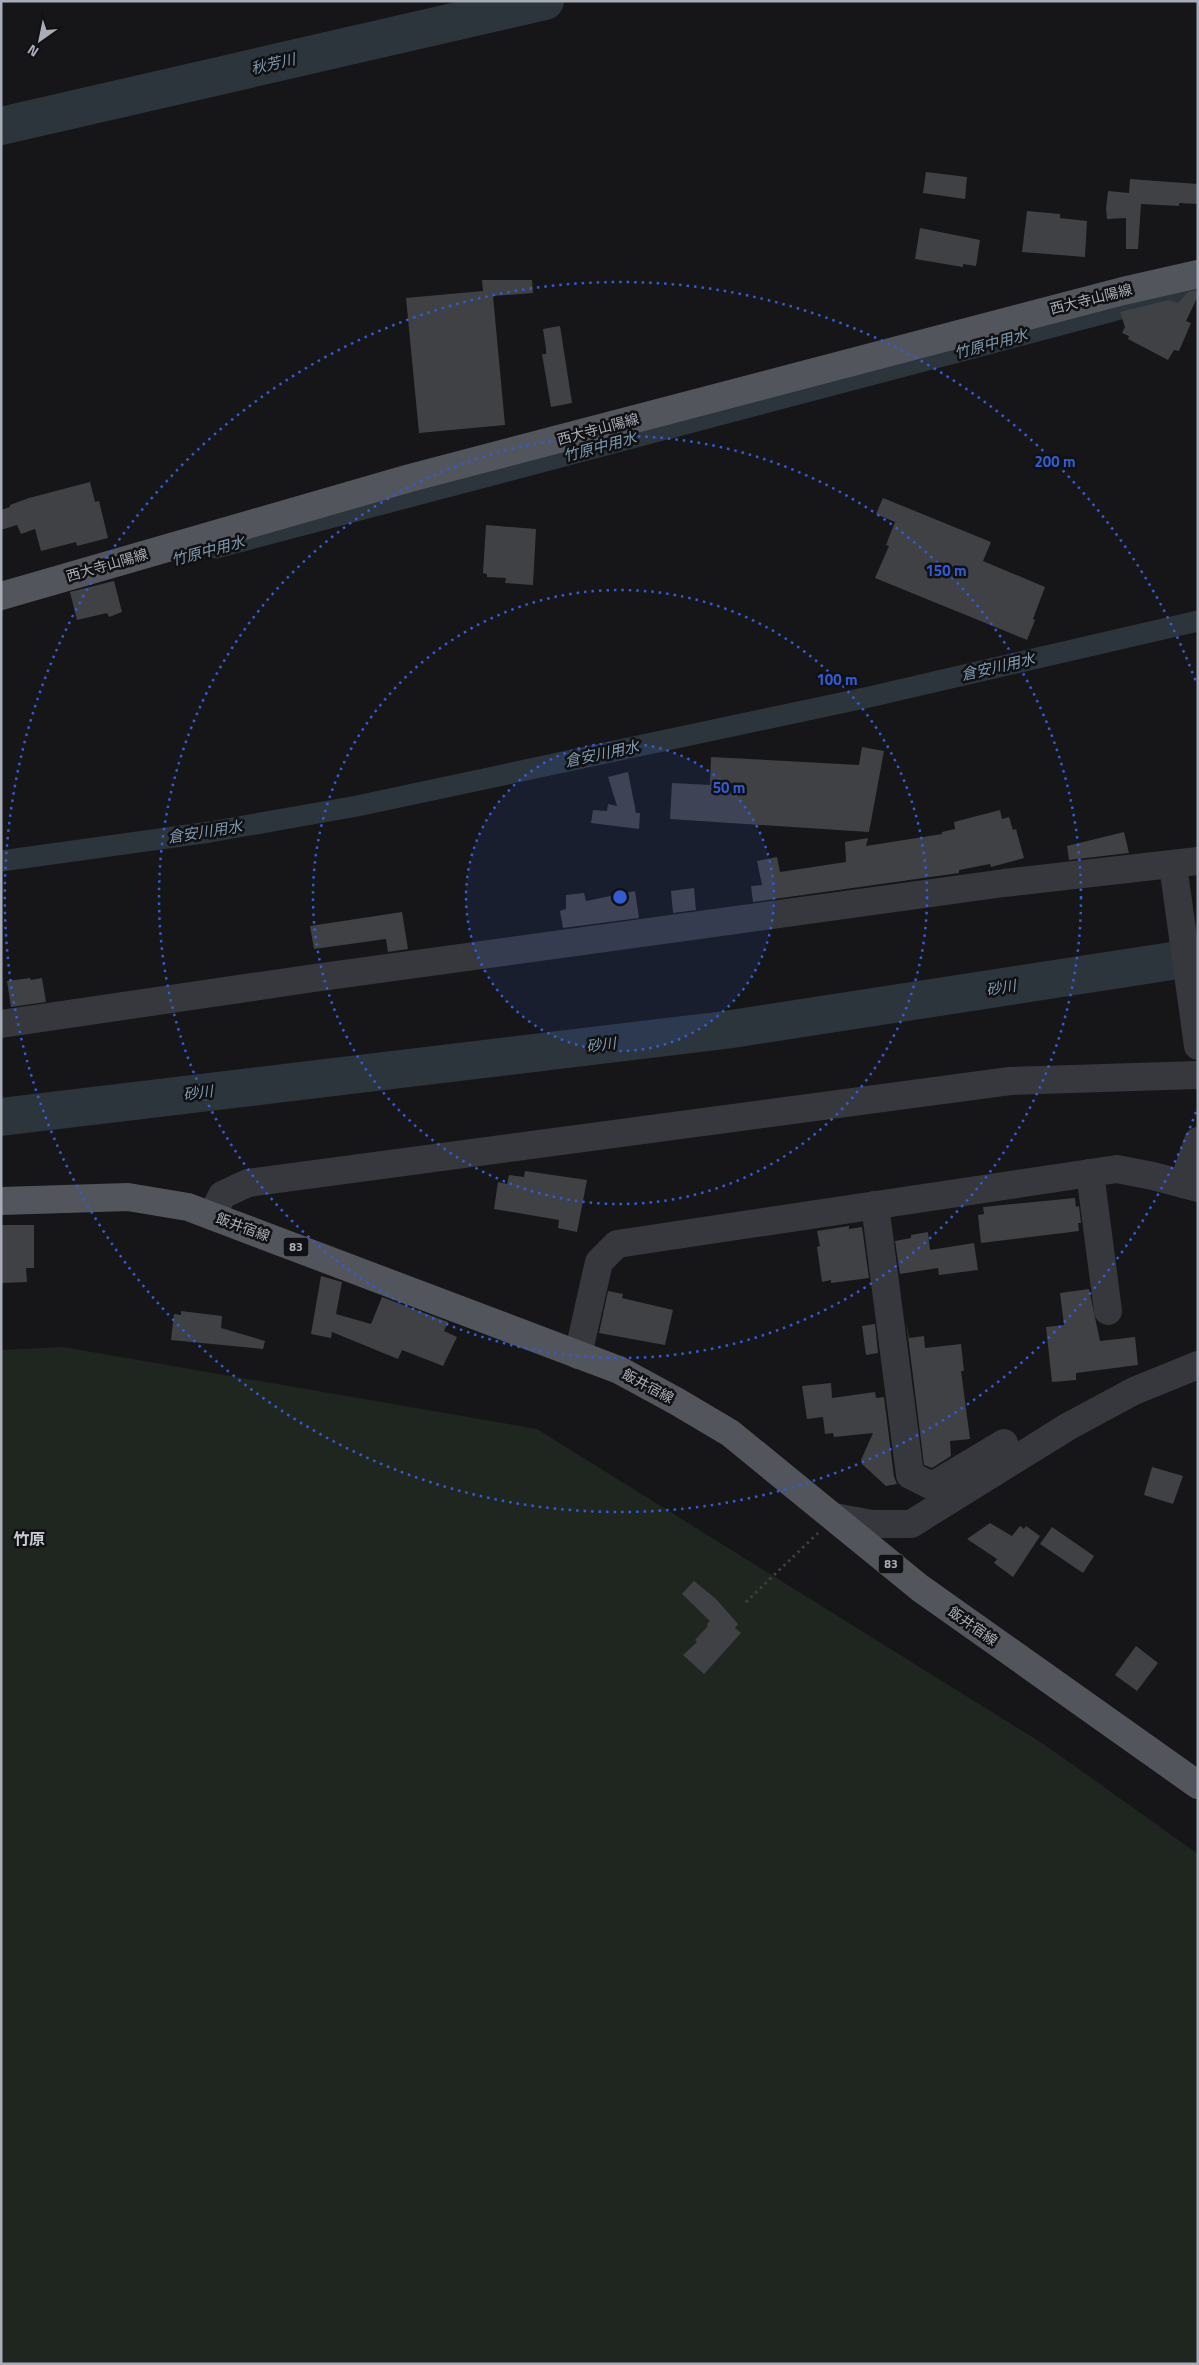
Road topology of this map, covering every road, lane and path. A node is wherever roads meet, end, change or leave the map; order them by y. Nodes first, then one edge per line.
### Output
1 (1198, 274) edge
2 (1, 596) edge
3 (1186, 863) edge
4 (1, 1024) edge
5 (1198, 1046) edge
6 (1198, 1076) edge
7 (1198, 1141) edge
8 (1090, 1173) junction
9 (1190, 1186) edge
10 (1, 1201) edge
11 (875, 1205) junction
12 (212, 1216) junction
13 (1108, 1311) dead end
14 (578, 1355) junction
15 (1198, 1365) edge
16 (1004, 1443) dead end
17 (834, 1518) junction
18 (746, 1602) dead end
19 (1198, 1785) edge

1 - 2 main road, 西大寺山陽線
3 - 4 street
3 - 5 street
6 - 12 street
7 - 9 street
8 - 9 street
8 - 11 street
8 - 13 street
10 - 12 main road, 飯井宿線 / 83
11 - 14 street
11 - 16 street
12 - 14 main road, 飯井宿線 / 83
14 - 17 main road, 飯井宿線 / 83
15 - 17 street
17 - 18 path
17 - 19 main road, 飯井宿線 / 83

